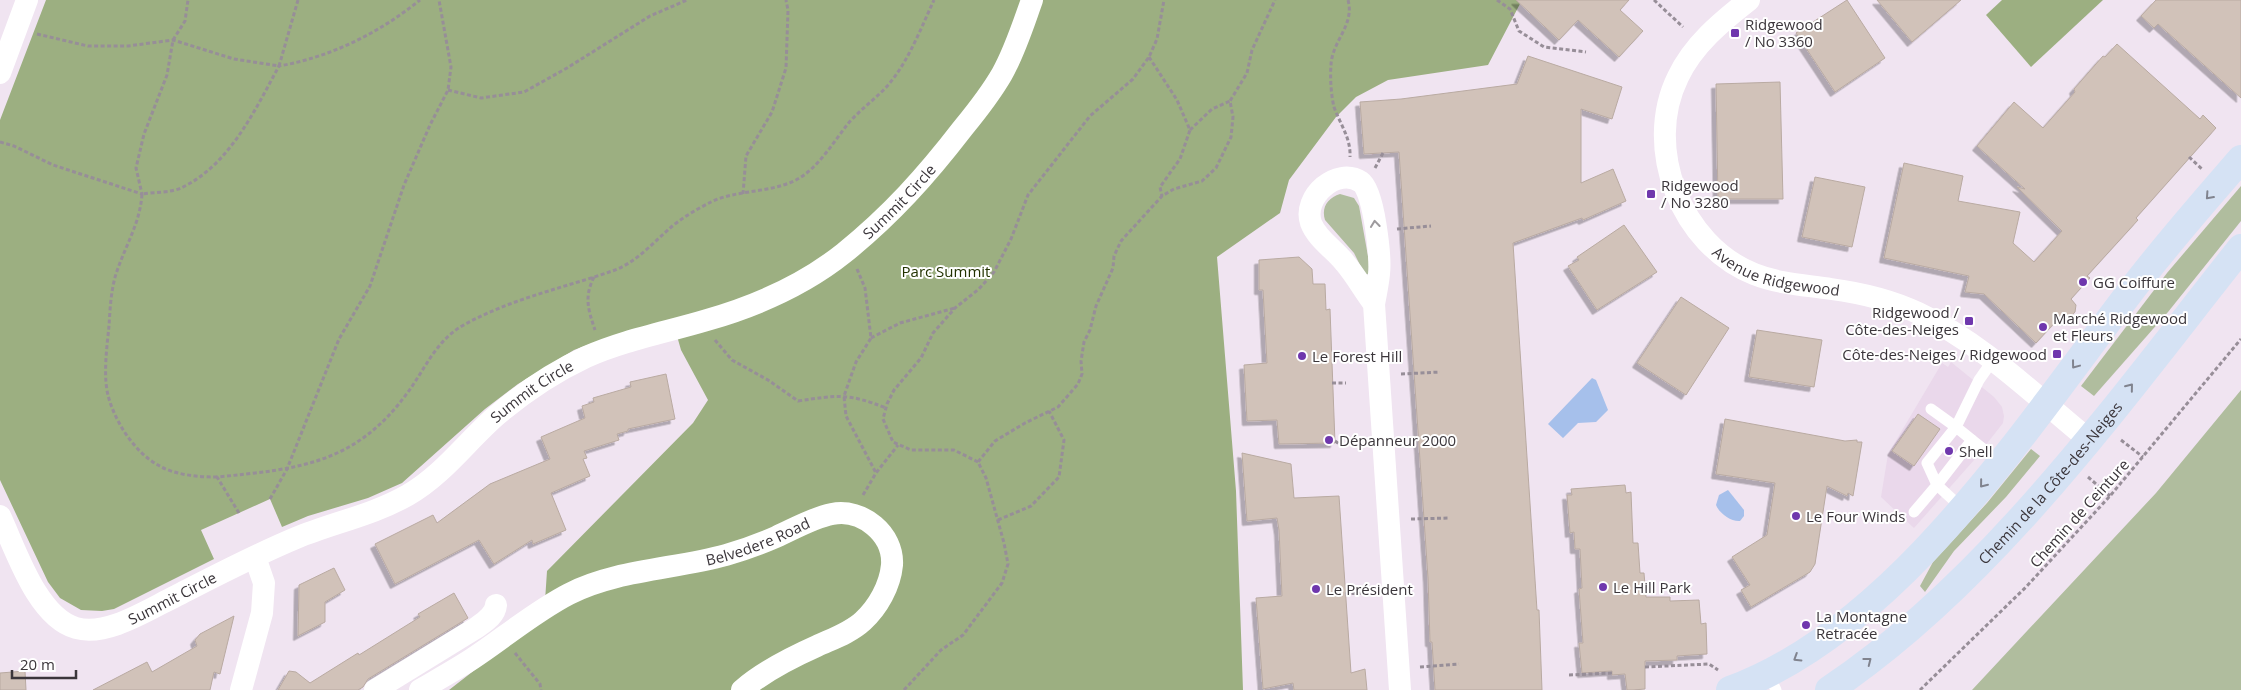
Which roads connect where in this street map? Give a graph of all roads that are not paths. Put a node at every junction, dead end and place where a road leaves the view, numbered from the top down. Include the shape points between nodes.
1 (28, 0) edge
2 (1032, 0) edge
3 (1749, 0) edge
4 (0, 73) edge
5 (2241, 159) edge
6 (2241, 248) edge
7 (1374, 304) junction
8 (1993, 360) junction
9 (2045, 404) junction
10 (1931, 409) dead end
11 (1956, 427) junction
12 (2088, 438) junction
13 (1972, 440) junction
14 (2000, 462) junction
15 (1937, 485) junction
16 (1962, 508) junction
17 (1914, 512) dead end
18 (0, 516) edge
19 (255, 557) junction
20 (496, 605) dead end
21 (1725, 682) edge
22 (1772, 682) edge
23 (241, 690) edge
24 (375, 690) edge
25 (420, 690) edge
26 (742, 690) edge
27 (1400, 690) edge
28 (1829, 690) edge

1 - 4 street
2 - 19 street, Summit Circle via 1002,74 928,174 900,204 818,272 740,310 585,357 526,392 434,476 408,495 297,537
3 - 8 street, Avenue Ridgewood via 1702,41 1685,64 1672,91 1666,123 1667,161 1676,196 1687,216 1717,251 1752,274 1781,283 1858,293 1903,306 1954,331
5 -> 9 main road via 2146,272
12 -> 6 main road, Chemin de la Côte-des-Neiges
7 -> 7 street via 1380,272 1371,196 1356,180 1334,182 1320,189 1313,199 1309,213 1312,224 1347,265
7 - 27 street
8 - 9 street, Avenue Ridgewood
8 - 11 lane via 1979,380
9 - 12 street, Avenue Ridgewood
9 - 14 main road
10 - 11 lane
11 - 13 lane
11 - 15 lane via 1924,461
28 -> 12 main road, Chemin de la Côte-des-Neiges via 1884,648 1954,586 2016,523
13 - 14 lane
13 - 15 lane
14 -> 16 main road
15 - 16 lane
15 - 17 lane
16 -> 22 main road via 1863,607
18 - 19 street, Summit Circle via 44,605 59,620 78,629 100,629 131,619
19 - 23 street via 264,583 262,613
20 - 24 street via 496,611 476,628
21 - 22 main road
25 - 26 street, Belvedere Road via 571,593 604,581 742,550 832,514 865,518 889,547 892,564 888,584 877,605 862,622 843,634 769,670

